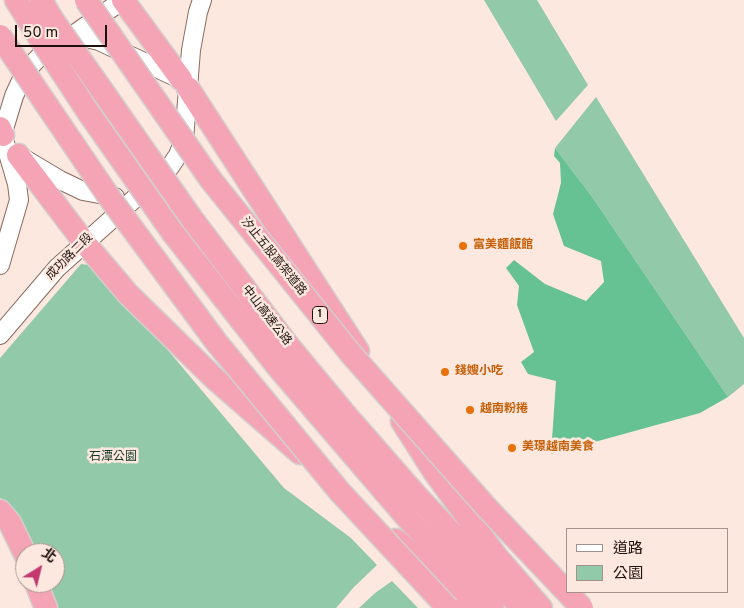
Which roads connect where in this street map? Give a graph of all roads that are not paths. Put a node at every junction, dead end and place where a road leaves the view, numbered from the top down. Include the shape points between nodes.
1 (16, 0) edge
2 (41, 0) edge
3 (86, 0) edge
4 (123, 0) edge
5 (202, 0) edge
6 (43, 24) junction
7 (73, 35) junction
8 (0, 36) edge
9 (185, 84) junction
10 (1, 135) edge
11 (18, 155) junction
12 (148, 187) junction
13 (84, 242) junction
14 (0, 265) edge
15 (0, 335) edge
16 (0, 510) edge
17 (20, 543) edge
18 (566, 591) edge
19 (40, 593) edge
20 (568, 593) edge
21 (46, 608) edge
22 (448, 608) edge
23 (471, 608) edge
24 (493, 608) edge
25 (522, 608) edge
26 (541, 608) edge
27 (582, 608) edge

1 - 6 highway, 中山高速公路
2 - 6 highway, 中山高速公路
3 - 18 highway, 汐止五股高架道路 / 1, bridge via 211,180 345,346 487,508
4 - 7 main road
4 - 9 highway
5 - 9 main road, 成功路二段
6 - 24 highway, 中山高速公路, bridge via 88,112 173,233 277,366 410,521
6 - 25 highway, 中山高速公路, bridge via 287,344 415,494
7 - 9 main road via 99,41
7 - 10 main road via 44,52 25,72
8 - 22 highway, bridge via 109,197 217,343 340,492
9 - 12 main road, 成功路二段 via 184,140 170,167
9 - 26 highway via 308,270 434,473 496,556
10 - 11 main road, 成功路二段
10 - 14 main road via 17,184 18,200
11 - 12 main road, 成功路二段 via 83,191 122,198
11 - 13 highway
12 - 13 main road, 成功路二段
13 - 15 main road, 成功路二段
13 - 23 highway via 128,294 214,378
16 - 17 highway
19 - 21 highway
20 - 27 highway, 汐止五股高架道路 / 1, bridge

